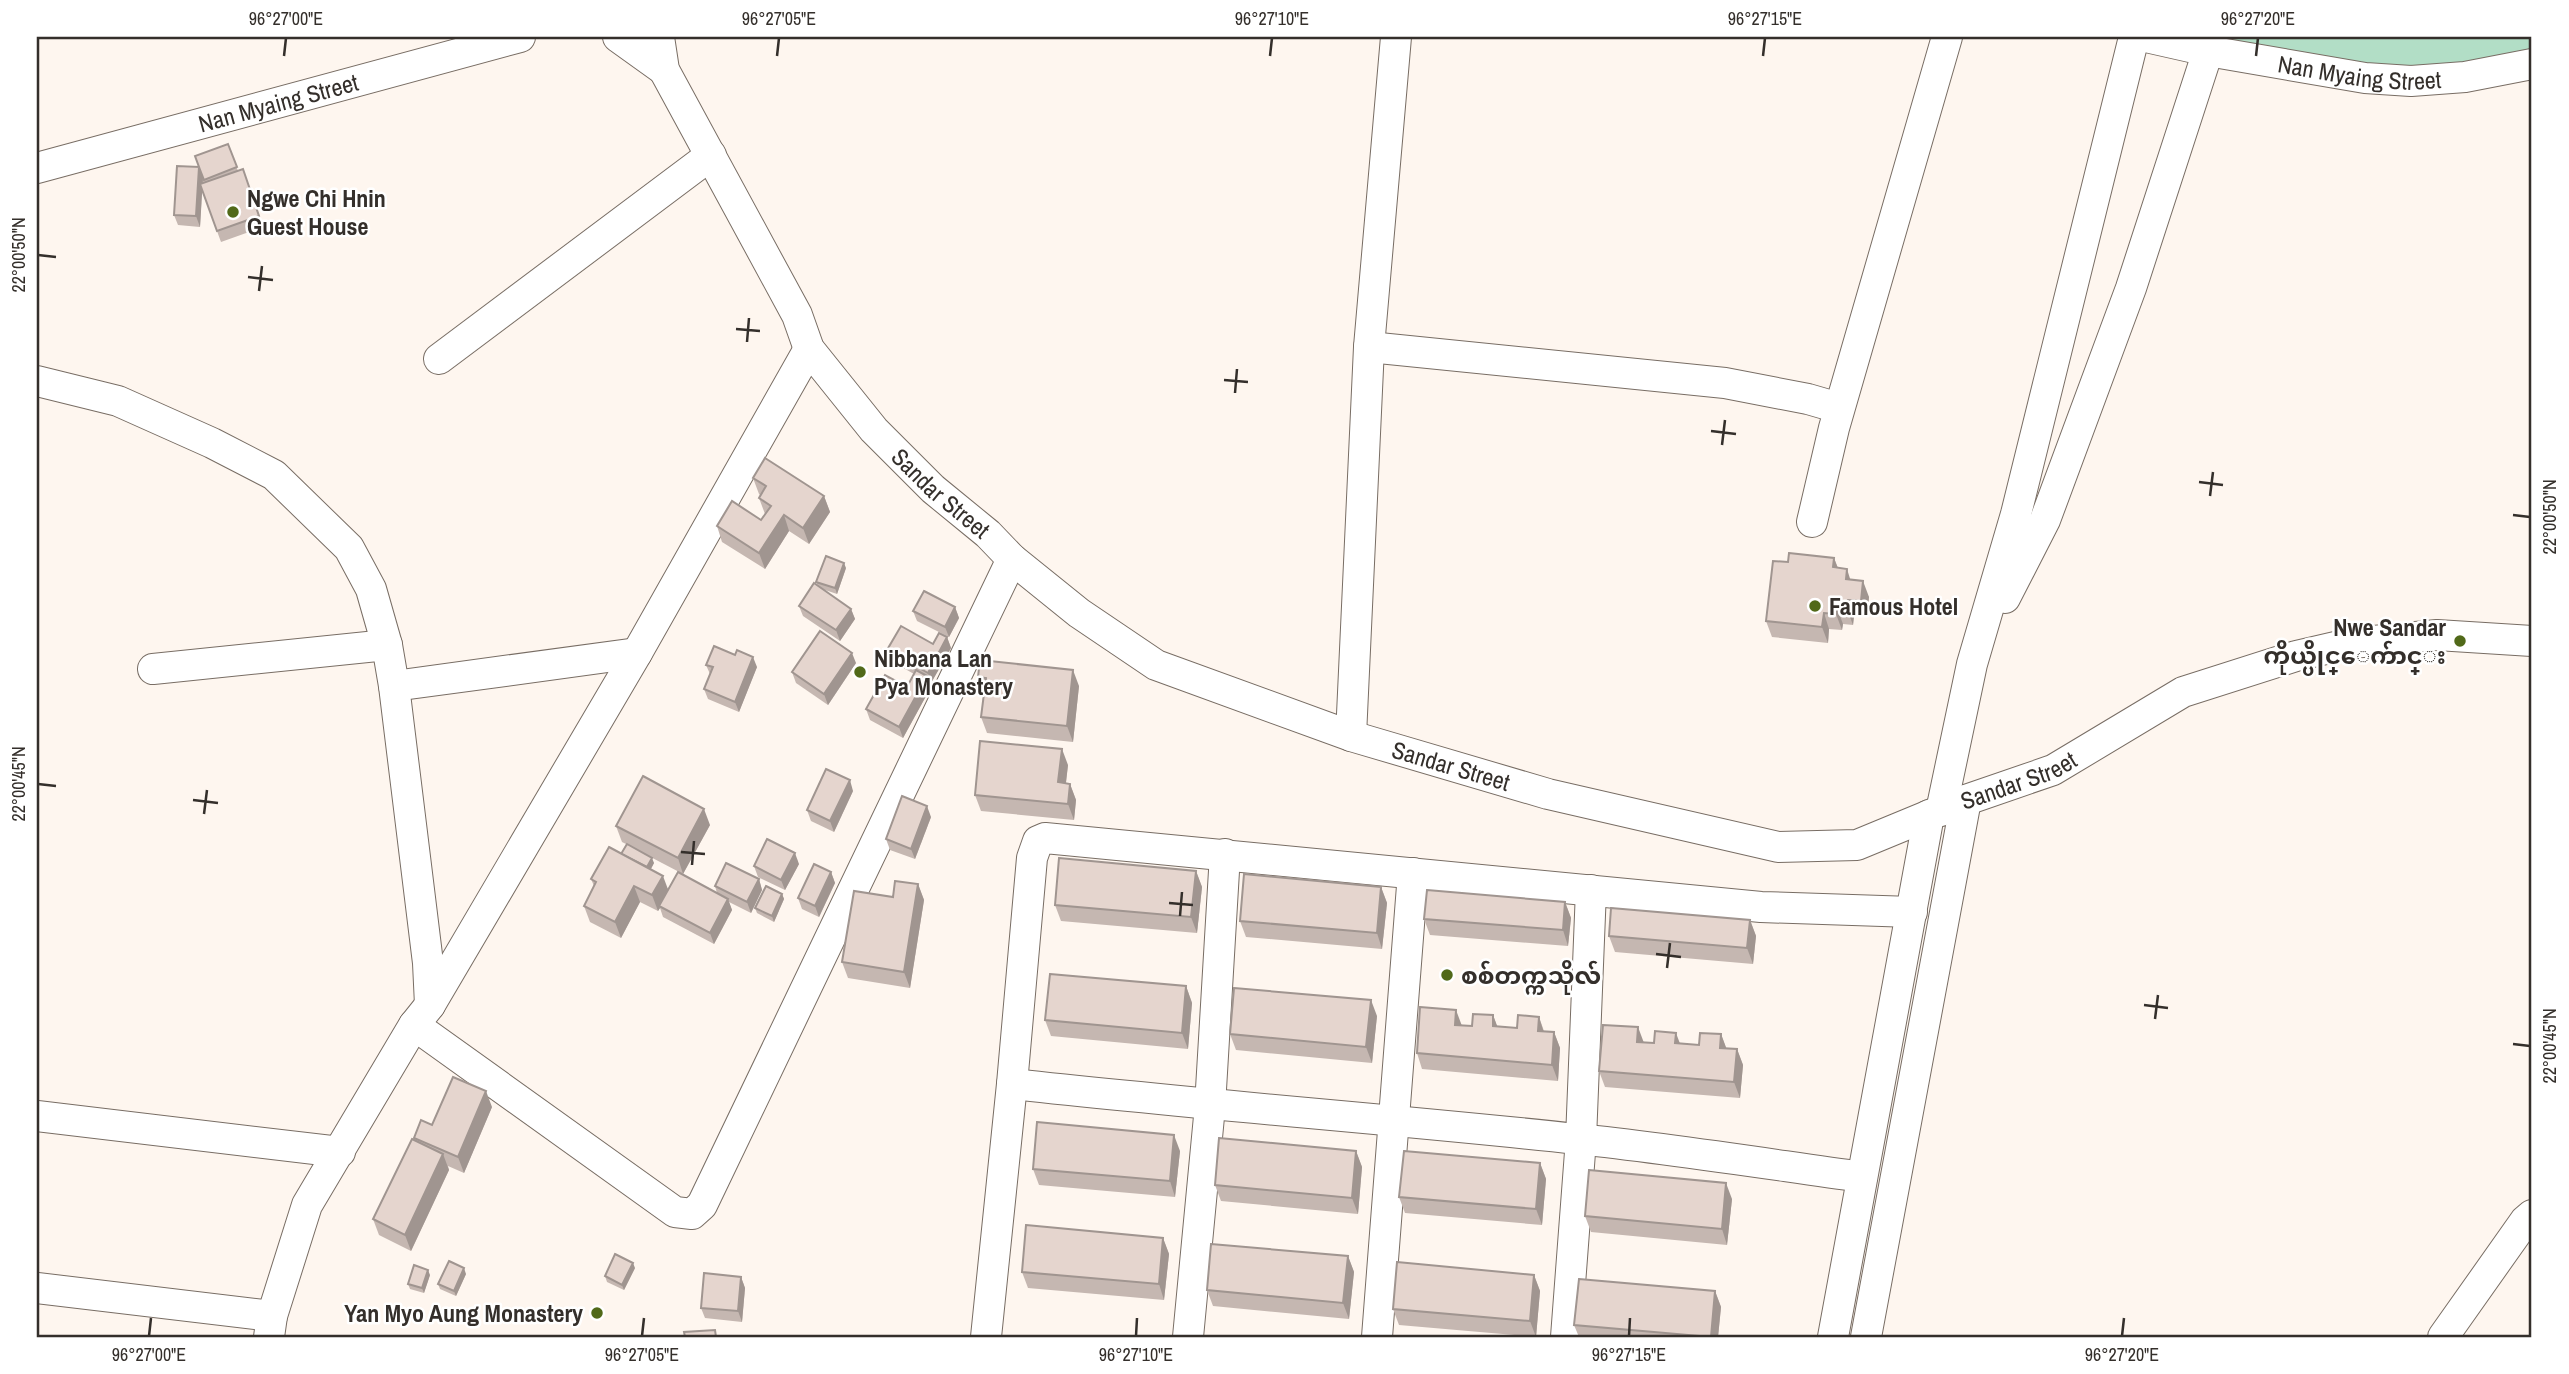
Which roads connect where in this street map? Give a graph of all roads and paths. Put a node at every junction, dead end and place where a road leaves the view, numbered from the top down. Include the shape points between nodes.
1 (520, 37) edge
2 (618, 37) edge
3 (659, 37) edge
4 (1396, 37) edge
5 (1947, 37) edge
6 (2134, 37) edge
7 (2146, 37) edge
8 (2208, 51) junction
9 (2532, 64) edge
10 (664, 70) junction
11 (712, 155) junction
12 (37, 168) edge
13 (1369, 348) junction
14 (809, 349) junction
15 (439, 359) dead end
16 (37, 381) edge
17 (1839, 408) junction
18 (1812, 522) dead end
19 (1012, 559) junction
20 (2532, 641) edge
21 (387, 645) junction
22 (637, 653) junction
23 (1972, 664) junction
24 (153, 669) dead end
25 (394, 686) junction
26 (1351, 736) junction
27 (1945, 809) junction
28 (1225, 854) junction
29 (1413, 873) junction
30 (1591, 890) junction
31 (1912, 912) junction
32 (422, 1015) junction
33 (1012, 1084) junction
34 (1210, 1106) junction
35 (37, 1116) edge
36 (1392, 1120) junction
37 (1581, 1139) junction
38 (340, 1152) junction
39 (1862, 1177) junction
40 (2532, 1215) edge
41 (37, 1288) edge
42 (270, 1327) edge
43 (986, 1337) edge
44 (1188, 1337) edge
45 (1377, 1337) edge
46 (1566, 1337) edge
47 (1833, 1337) edge
48 (1866, 1337) edge
49 (2443, 1337) edge

1 - 12 street, Nan Myaing Street
2 - 10 street
3 - 10 street, Sandar Street
4 - 13 street
5 - 17 street
6 - 23 street via 2016,514
7 - 8 street, Nan Myaing Street
8 - 9 street, Nan Myaing Street via 2365,78 2411,81 2465,77
8 - 23 street via 2131,288 2045,520
10 - 11 street, Sandar Street
11 - 14 street, Sandar Street via 797,315
11 - 15 street
13 - 17 street via 1725,383
13 - 26 street
14 - 19 street, Sandar Street via 874,430
14 - 22 street
16 - 21 street via 118,401 274,475 349,548 371,589
17 - 18 street
19 - 26 street, Sandar Street via 1079,613 1156,665
19 - 32 street via 702,1205 692,1214 675,1212
20 - 27 street, Sandar Street via 2437,635 2352,643 2296,656 2183,692 2053,770
21 - 24 street
21 - 25 street
22 - 25 street
22 - 32 street
23 - 27 street
25 - 32 street via 428,963
26 - 27 street, Sandar Street via 1548,794 1778,847 1857,845
27 - 31 street
27 - 48 street
28 - 29 street
28 - 33 street via 1038,841 1032,859
28 - 34 street
29 - 30 street
29 - 36 street
30 - 31 street via 1762,907
30 - 37 street
31 - 39 street
32 - 38 street
33 - 34 street
33 - 43 street
34 - 36 street
34 - 44 street
35 - 38 street
36 - 37 street
36 - 45 street
37 - 39 street
37 - 46 street
38 - 42 street via 307,1205
39 - 47 street
40 - 49 street
41 - 42 street

